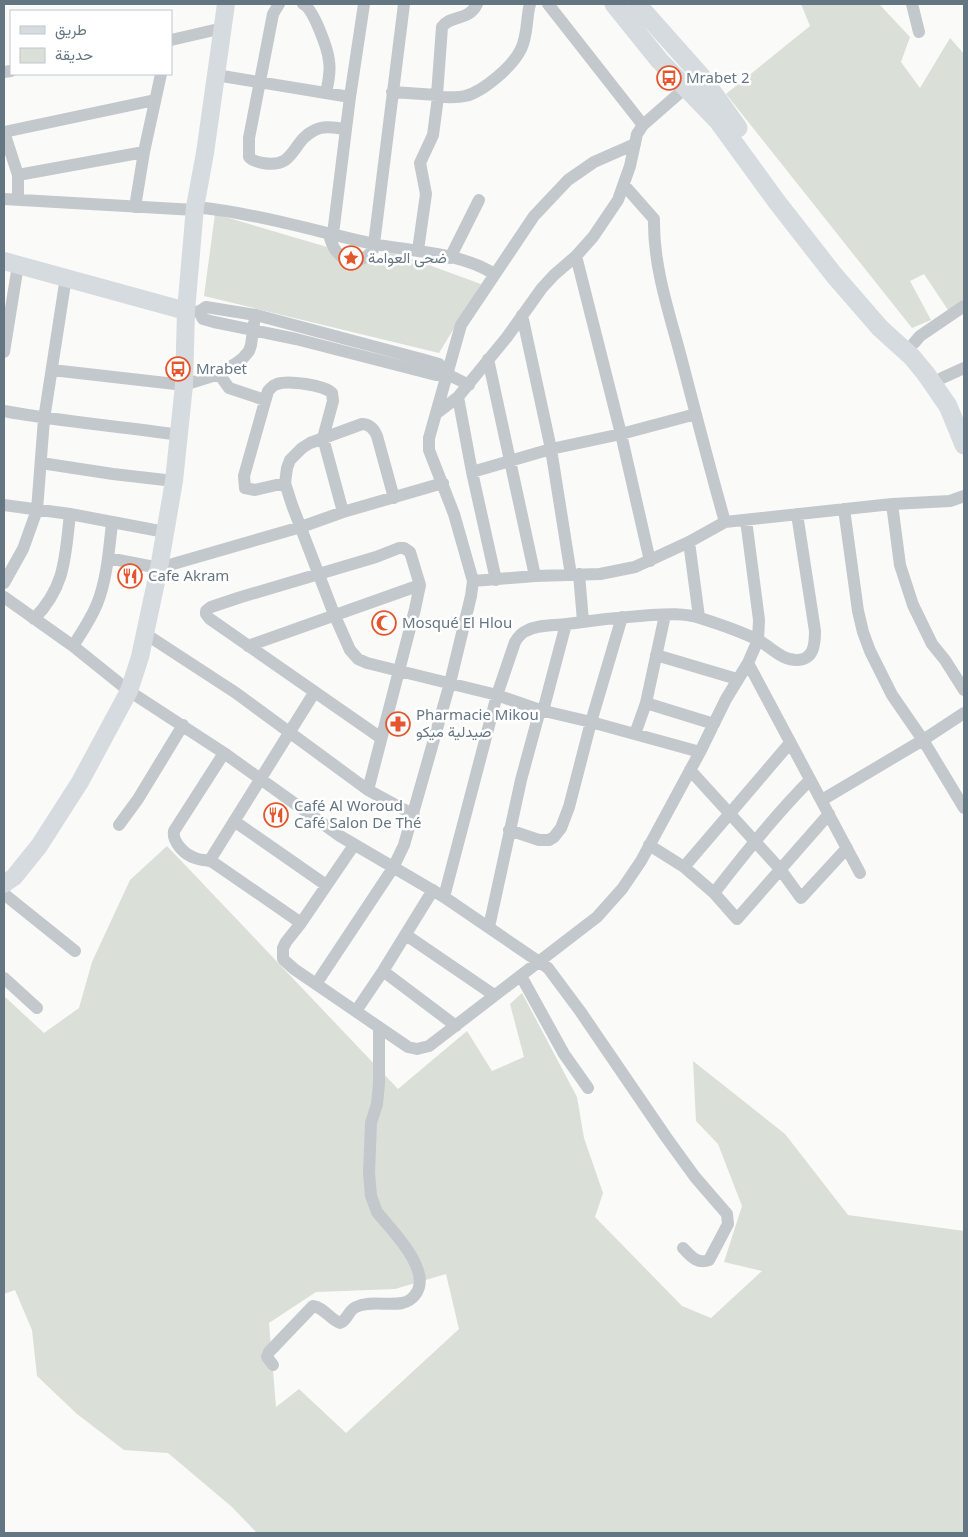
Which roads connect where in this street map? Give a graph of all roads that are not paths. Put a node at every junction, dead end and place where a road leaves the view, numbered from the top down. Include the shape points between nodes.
1 (226, 4) edge
2 (279, 4) edge
3 (303, 4) edge
4 (364, 4) edge
5 (404, 4) edge
6 (477, 4) edge
7 (530, 4) edge
8 (548, 4) edge
9 (614, 4) edge
10 (638, 4) edge
11 (648, 4) edge
12 (912, 4) edge
13 (653, 22) junction
14 (223, 28) junction
15 (919, 32) dead end
16 (172, 40) edge
17 (161, 75) edge
18 (216, 75) junction
19 (701, 76) junction
20 (259, 83) junction
21 (685, 87) junction
22 (392, 92) junction
23 (326, 93) junction
24 (438, 96) junction
25 (350, 97) junction
26 (155, 100) junction
27 (643, 125) junction
28 (346, 129) junction
29 (4, 132) edge
30 (636, 144) junction
31 (144, 152) junction
32 (18, 175) junction
33 (624, 185) junction
34 (4, 199) edge
35 (18, 200) junction
36 (479, 200) dead end
37 (135, 207) junction
38 (195, 208) junction
39 (331, 234) junction
40 (375, 244) junction
41 (418, 250) junction
42 (576, 256) junction
43 (450, 258) junction
44 (11, 263) edge
45 (494, 274) junction
46 (66, 277) junction
47 (964, 306) edge
48 (193, 311) junction
49 (256, 315) junction
50 (522, 315) junction
51 (7, 317) edge
52 (253, 330) junction
53 (914, 343) junction
54 (4, 352) edge
55 (488, 360) junction
56 (964, 368) edge
57 (52, 370) junction
58 (218, 374) junction
59 (447, 374) junction
60 (942, 378) junction
61 (469, 384) junction
62 (184, 386) junction
63 (458, 397) junction
64 (264, 400) junction
65 (4, 411) edge
66 (437, 413) junction
67 (696, 414) junction
68 (964, 414) edge
69 (44, 419) junction
70 (621, 434) junction
71 (179, 435) junction
72 (323, 438) junction
73 (964, 445) edge
74 (551, 449) junction
75 (510, 461) junction
76 (41, 463) junction
77 (472, 472) junction
78 (174, 480) junction
79 (443, 482) junction
80 (285, 483) junction
81 (964, 496) edge
82 (394, 498) junction
83 (892, 504) junction
84 (4, 505) edge
85 (844, 509) junction
86 (37, 510) junction
87 (343, 512) junction
88 (70, 514) junction
89 (797, 514) junction
90 (746, 520) junction
91 (725, 522) junction
92 (112, 523) junction
93 (301, 527) junction
94 (165, 532) junction
95 (690, 542) junction
96 (108, 558) junction
97 (650, 561) junction
98 (159, 568) junction
99 (319, 572) junction
100 (575, 575) junction
101 (535, 576) junction
102 (496, 580) junction
103 (474, 581) junction
104 (4, 583) edge
105 (420, 584) junction
106 (4, 597) edge
107 (334, 614) junction
108 (665, 615) junction
109 (622, 617) junction
110 (699, 617) junction
111 (34, 619) junction
112 (583, 621) junction
113 (566, 624) junction
114 (144, 632) junction
115 (758, 640) junction
116 (73, 646) junction
117 (248, 646) junction
118 (656, 655) junction
119 (748, 663) junction
120 (398, 671) junction
121 (737, 679) junction
122 (450, 683) junction
123 (964, 690) edge
124 (129, 691) junction
125 (314, 693) junction
126 (497, 695) junction
127 (646, 703) junction
128 (541, 711) junction
129 (964, 713) edge
130 (591, 722) junction
131 (714, 724) junction
132 (183, 726) junction
133 (288, 732) junction
134 (635, 734) junction
135 (381, 738) junction
136 (924, 740) junction
137 (790, 743) junction
138 (700, 752) junction
139 (224, 753) junction
140 (690, 770) junction
141 (261, 779) junction
142 (810, 780) junction
143 (368, 790) junction
144 (822, 800) junction
145 (964, 808) edge
146 (414, 814) junction
147 (730, 814) junction
148 (829, 814) junction
149 (234, 821) junction
150 (119, 826) dead end
151 (509, 830) junction
152 (754, 841) junction
153 (354, 845) junction
154 (649, 846) junction
155 (847, 848) junction
156 (210, 860) junction
157 (393, 868) junction
158 (684, 868) junction
159 (780, 869) junction
160 (860, 872) dead end
161 (4, 884) edge
162 (326, 885) junction
163 (433, 890) junction
164 (4, 894) edge
165 (714, 894) junction
166 (444, 897) junction
167 (301, 923) junction
168 (489, 927) junction
169 (406, 935) junction
170 (74, 951) dead end
171 (540, 962) junction
172 (383, 971) junction
173 (521, 976) junction
174 (4, 978) edge
175 (316, 984) junction
176 (494, 995) junction
177 (37, 1008) dead end
178 (356, 1011) junction
179 (456, 1026) junction
180 (379, 1027) junction
181 (588, 1088) dead end
182 (683, 1248) dead end
183 (273, 1365) dead end

1 - 14 street
2 - 20 street via 273,14
3 - 23 street via 311,11 328,54 330,70
4 - 25 street
5 - 22 street
6 - 24 street via 470,14 447,21 442,27
7 - 24 street via 522,48 509,65 474,93 460,97
8 - 27 street
9 - 21 main road
10 - 13 main road
11 - 13 street
12 - 15 street
13 - 19 main road
14 - 16 street
14 - 18 street
17 - 26 street
18 - 20 street
18 - 38 street
19 - 21 street
19 - 53 main road via 763,164 873,304
20 - 23 street
20 - 28 street via 248,147 249,157 254,162 283,162 310,132 323,127
21 - 27 street
21 - 73 main road via 718,121 834,275 926,374 948,406
22 - 24 street
22 - 40 street
23 - 25 street
24 - 41 street via 433,135 420,163 426,194
25 - 28 street
26 - 29 street
26 - 31 street
27 - 30 street via 637,134
28 - 39 street
29 - 32 street
30 - 33 street
30 - 45 street via 594,162 568,180 534,216
31 - 32 street
31 - 37 street
32 - 35 street
33 - 42 street via 608,217
33 - 67 street via 654,220 657,261
34 - 35 street
35 - 37 street
36 - 43 street
37 - 38 street
38 - 39 street via 224,210
38 - 48 street
39 - 40 street
39 - 40 street via 336,252 352,262 366,258
40 - 41 street
41 - 43 street
42 - 50 street via 554,275
42 - 70 street
43 - 45 street via 480,265
44 - 46 street
44 - 51 street
45 - 59 street via 461,325
46 - 48 street
46 - 57 street
47 - 53 street
48 - 49 street via 206,307
48 - 52 street via 203,319
48 - 62 street
49 - 52 street
49 - 59 street via 439,364
50 - 55 street
50 - 74 street
51 - 54 street
52 - 58 street via 249,351
52 - 59 street via 436,375
53 - 60 main road
55 - 61 street
55 - 75 street
56 - 60 street
57 - 62 street
57 - 69 street
58 - 62 street
58 - 64 street via 229,388
59 - 61 street
59 - 66 street
60 - 68 main road
61 - 63 street
62 - 71 street
63 - 66 street
63 - 77 street
64 - 72 street via 271,387 280,383 314,385 330,391 333,401
64 - 80 street via 244,485 255,490
65 - 69 street
66 - 79 street via 429,438 429,450
67 - 70 street
67 - 91 street
69 - 71 street
69 - 76 street
70 - 74 street
70 - 97 street
71 - 78 street
72 - 80 street via 302,448 290,460
72 - 82 street via 362,424 373,428
72 - 87 street
74 - 75 street
74 - 100 street
75 - 77 street
75 - 101 street
76 - 78 street
76 - 86 street
77 - 102 street
78 - 94 street
79 - 82 street
79 - 103 street
80 - 93 street
81 - 83 street via 950,501
82 - 87 street
83 - 85 street
83 - 123 street via 900,565 913,605 932,644
84 - 86 street
85 - 89 street
85 - 136 street via 863,632 892,695
86 - 88 street
86 - 104 street via 23,549
87 - 93 street
88 - 92 street
88 - 111 street via 57,590
89 - 90 street
89 - 115 street via 814,617 814,649 802,660 791,660
90 - 91 street
90 - 115 street via 759,620
91 - 95 street
92 - 94 street
92 - 96 street
93 - 98 street
93 - 99 street
94 - 98 street
95 - 97 street
95 - 110 street
96 - 98 street
96 - 116 street via 98,603
97 - 100 street via 600,574
98 - 114 street
99 - 105 street via 404,548 410,552
99 - 107 street
99 - 117 street via 207,610 210,619
100 - 101 street
100 - 112 street
101 - 102 street
102 - 103 street
103 - 122 street
105 - 107 street
105 - 120 street
106 - 111 street
107 - 117 street
107 - 120 street via 350,650 358,659
108 - 109 street
108 - 110 street
108 - 118 street
109 - 112 street
109 - 130 street
110 - 115 street
111 - 116 street
112 - 113 street
113 - 126 street via 541,626 520,635
113 - 128 street
114 - 124 street
114 - 133 street via 212,676
115 - 119 street
116 - 124 street
117 - 125 street
118 - 121 street
118 - 127 street
119 - 121 street
119 - 137 street
120 - 122 street
120 - 135 street
121 - 131 street
122 - 126 street
122 - 146 street
124 - 132 street
124 - 161 street via 63,810 29,860
125 - 133 street
125 - 135 street
126 - 128 street
126 - 166 street
127 - 131 street
127 - 134 street
128 - 130 street
128 - 151 street
129 - 136 street
130 - 134 street
130 - 151 street via 569,807 558,834 544,840
131 - 138 street
132 - 139 street
132 - 150 street
133 - 141 street
133 - 143 street
134 - 138 street
135 - 143 street
136 - 144 street
136 - 145 street
137 - 142 street
137 - 147 street
138 - 140 street
139 - 141 street
139 - 156 street via 174,835 187,854 196,859
140 - 147 street
140 - 154 street
141 - 149 street
141 - 153 street
142 - 144 street
142 - 152 street
143 - 146 street
144 - 148 street
146 - 157 street
147 - 152 street
147 - 158 street
148 - 155 street
148 - 159 street
149 - 156 street
149 - 162 street
151 - 168 street
152 - 159 street
152 - 165 street
153 - 157 street
153 - 162 street
154 - 158 street
154 - 171 street via 636,868 597,917
155 - 159 street via 801,898
155 - 160 street
156 - 167 street
157 - 163 street
157 - 175 street
158 - 165 street
159 - 165 street via 737,919
162 - 167 street
163 - 166 street
163 - 169 street
164 - 170 street
166 - 168 street
167 - 175 street via 283,948 283,959
168 - 171 street
169 - 172 street
169 - 176 street
171 - 173 street
171 - 182 street via 559,981 695,1178 727,1214 728,1224 708,1260 700,1261
172 - 178 street
172 - 179 street
173 - 176 street
173 - 181 street via 564,1054
174 - 177 street
175 - 178 street
176 - 179 street
178 - 180 street
179 - 180 street via 429,1046 417,1049 408,1047
180 - 183 street via 379,1084 371,1123 370,1187 377,1212 413,1259 420,1276 418,1290 414,1297 402,1303 364,1304 354,1308 340,1323 313,1306 269,1352 267,1357

